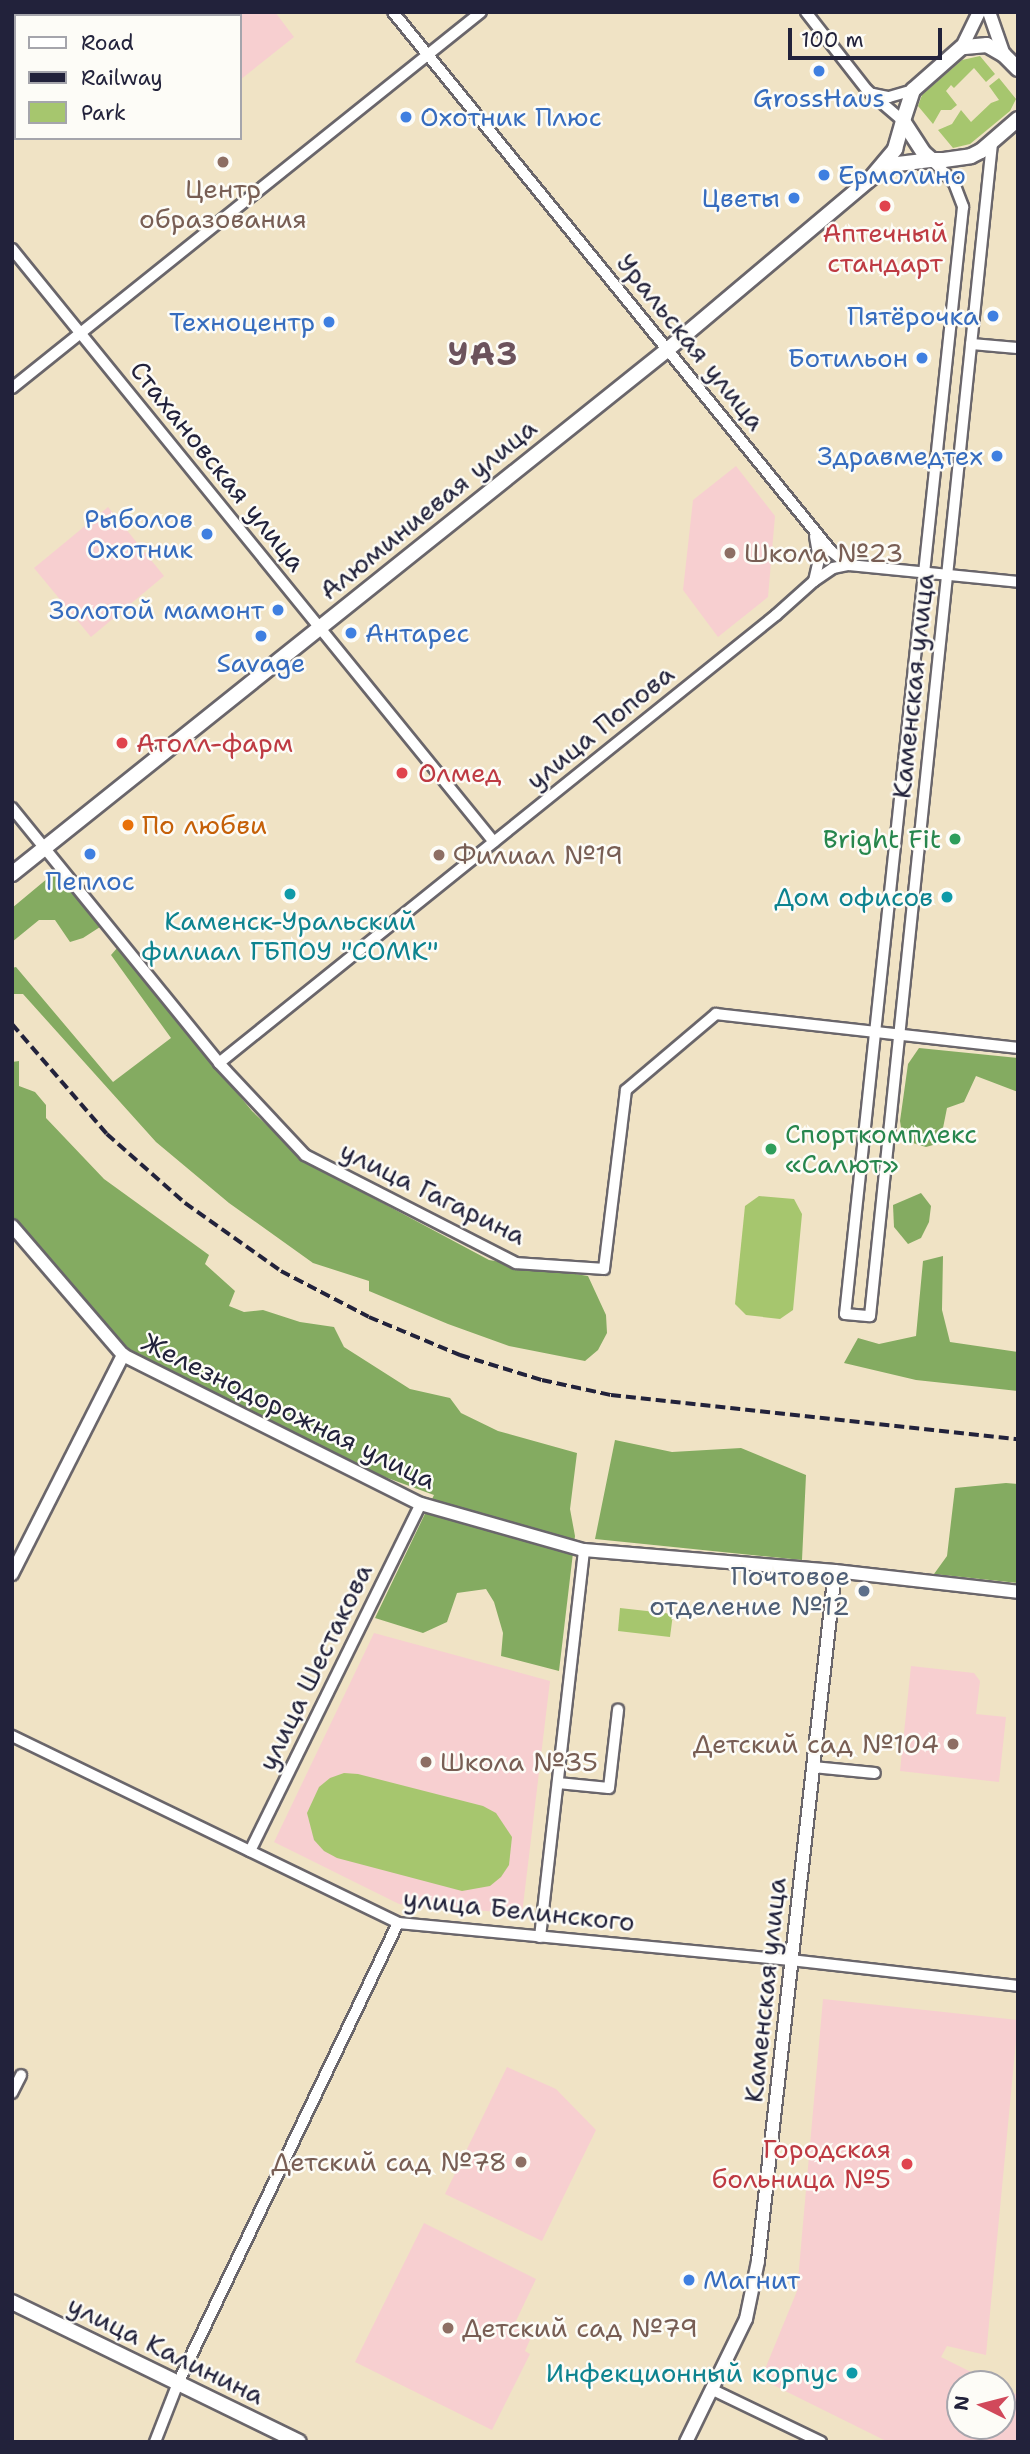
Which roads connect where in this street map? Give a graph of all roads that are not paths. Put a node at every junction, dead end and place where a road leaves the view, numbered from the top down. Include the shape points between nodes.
1 (393, 12) edge
2 (481, 12) edge
3 (806, 12) edge
4 (979, 12) edge
5 (989, 12) edge
6 (962, 47) junction
7 (1004, 55) junction
8 (428, 56) junction
9 (1018, 69) edge
10 (913, 90) junction
11 (870, 93) junction
12 (1018, 120) edge
13 (903, 121) junction
14 (992, 144) junction
15 (932, 160) junction
16 (871, 177) junction
17 (961, 234) junction
18 (982, 237) junction
19 (12, 249) edge
20 (80, 332) junction
21 (971, 344) junction
22 (1018, 348) edge
23 (667, 350) junction
24 (12, 388) edge
25 (813, 532) junction
26 (849, 565) junction
27 (923, 573) junction
28 (948, 575) junction
29 (814, 581) junction
30 (1018, 582) edge
31 (320, 628) junction
32 (12, 808) edge
33 (494, 842) junction
34 (44, 848) junction
35 (14, 873) edge
36 (875, 1032) junction
37 (900, 1035) junction
38 (1018, 1048) edge
39 (219, 1063) junction
40 (12, 1226) edge
41 (123, 1355) junction
42 (421, 1504) junction
43 (584, 1550) junction
44 (835, 1572) junction
45 (12, 1574) edge
46 (1018, 1592) edge
47 (618, 1710) dead end
48 (12, 1735) edge
49 (813, 1767) junction
50 (875, 1773) dead end
51 (558, 1783) junction
52 (250, 1851) junction
53 (398, 1923) junction
54 (540, 1937) junction
55 (791, 1960) junction
56 (1018, 1986) edge
57 (21, 2075) dead end
58 (12, 2093) edge
59 (12, 2302) edge
60 (178, 2383) junction
61 (713, 2390) junction
62 (155, 2442) edge
63 (299, 2442) edge
64 (686, 2442) edge
65 (821, 2442) edge

1 - 8 street, Уральская улица
2 - 8 street
3 - 11 street
4 - 6 street
5 - 7 street
6 - 7 main road via 987,45
6 - 10 main road
7 - 9 main road
8 - 20 street
8 - 23 street, Уральская улица
10 - 11 street via 889,97
10 - 13 main road
11 - 13 street
12 - 14 main road
13 - 15 main road via 912,139
13 - 16 main road via 895,149
14 - 15 main road via 971,156
14 - 18 street, Каменская улица
15 - 16 main road via 898,164
15 - 17 street, Каменская улица via 959,191
16 - 23 main road, Алюминиевая улица
17 - 18 street
17 - 27 street, Каменская улица
18 - 21 street, Каменская улица
19 - 20 street, Стахановская улица
20 - 24 street
20 - 31 street, Стахановская улица
21 - 22 street
21 - 28 street, Каменская улица
23 - 25 street, Уральская улица
23 - 31 main road, Алюминиевая улица
25 - 26 street, Уральская улица
25 - 29 street via 819,559
26 - 27 street
26 - 29 street, улица Попова via 832,568
27 - 28 street
27 - 36 street, Каменская улица
28 - 30 street
28 - 37 street, Каменская улица
29 - 33 street, улица Попова
31 - 33 street, Стахановская улица
31 - 34 main road, Алюминиевая улица
32 - 34 street, улица Гагарина
33 - 39 street, улица Попова
34 - 35 main road, Алюминиевая улица
34 - 39 street, улица Гагарина
36 - 37 street, улица Гагарина
36 - 37 street, Каменская улица via 845,1314 870,1316
36 - 39 street, улица Гагарина via 716,1014 626,1090 604,1269 516,1263 305,1155
37 - 38 street, улица Гагарина
40 - 41 street, Железнодорожная улица
41 - 42 street, Железнодорожная улица
41 - 45 street
42 - 43 street, Железнодорожная улица
42 - 52 street, улица Шестакова
43 - 44 street, Железнодорожная улица
43 - 51 street
44 - 46 street, Железнодорожная улица
44 - 49 street, Каменская улица
47 - 51 street via 609,1788
48 - 52 street, улица Белинского
49 - 50 street
49 - 55 street, Каменская улица
51 - 54 street
52 - 53 street, улица Белинского
53 - 54 street, улица Белинского
53 - 60 street
54 - 55 street, улица Белинского
55 - 56 street, улица Белинского
55 - 61 street, Каменская улица via 758,2261 746,2319
57 - 58 street
59 - 60 main road, улица Калинина
60 - 62 street
60 - 63 main road, улица Калинина
61 - 64 street, Каменская улица
61 - 65 street

